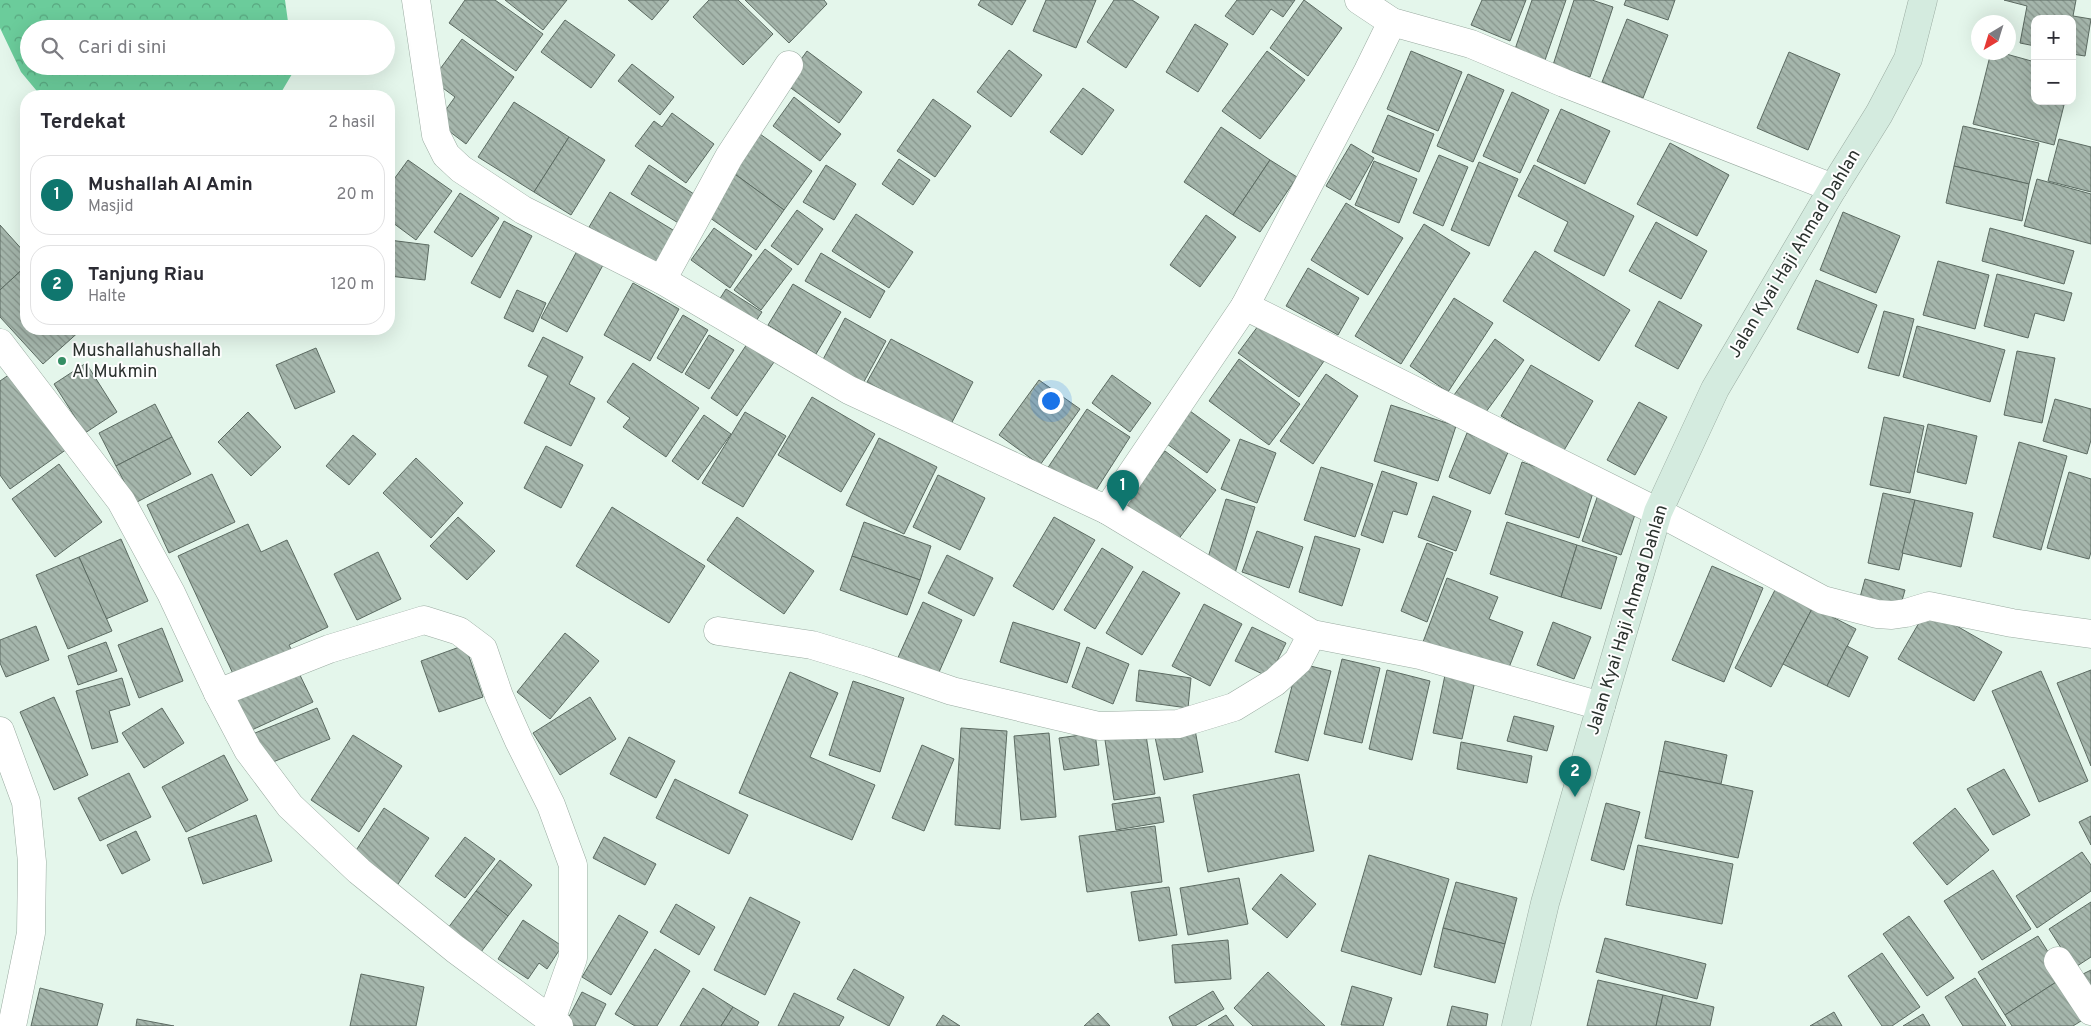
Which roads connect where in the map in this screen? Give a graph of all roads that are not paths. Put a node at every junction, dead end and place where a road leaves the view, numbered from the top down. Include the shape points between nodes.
1 (416, 0) edge
2 (1359, 0) edge
3 (1923, 0) edge
4 (1392, 22) junction
5 (789, 65) dead end
6 (1833, 188) junction
7 (662, 280) junction
8 (1245, 306) junction
9 (0, 343) edge
10 (1107, 510) junction
11 (1658, 512) junction
12 (718, 631) dead end
13 (1312, 634) junction
14 (2091, 634) edge
15 (218, 693) junction
16 (1601, 706) junction
17 (0, 731) edge
18 (2058, 961) dead end
19 (2091, 1012) edge
20 (555, 1023) edge
21 (12, 1026) edge
22 (1516, 1026) edge

1 - 7 street via 436,135 446,155 461,169 523,210
2 - 4 street
3 - 6 main road, Jalan Kyai Haji Ahmad Dahlan via 1908,59 1880,114
4 - 6 street via 1471,44
4 - 8 street
5 - 7 street via 729,157
6 - 11 main road, Jalan Kyai Haji Ahmad Dahlan via 1715,389
7 - 10 street via 849,390
8 - 10 street
8 - 11 street
9 - 15 street via 121,501 171,593
10 - 13 street
11 - 14 street via 1823,600 1892,615 1929,606 2012,623
11 - 16 main road, Jalan Kyai Haji Ahmad Dahlan
12 - 13 street via 812,645 952,692 1099,726 1178,724 1234,707 1275,682 1298,661
13 - 16 street via 1420,655
15 - 20 street via 248,750 290,806 359,871 455,949
15 - 20 street via 329,649 424,620 459,631 483,650 499,696 551,805 573,865 572,958
16 - 22 main road, Jalan Kyai Haji Ahmad Dahlan via 1546,903
17 - 21 street via 26,802 32,862 31,933
18 - 19 street

